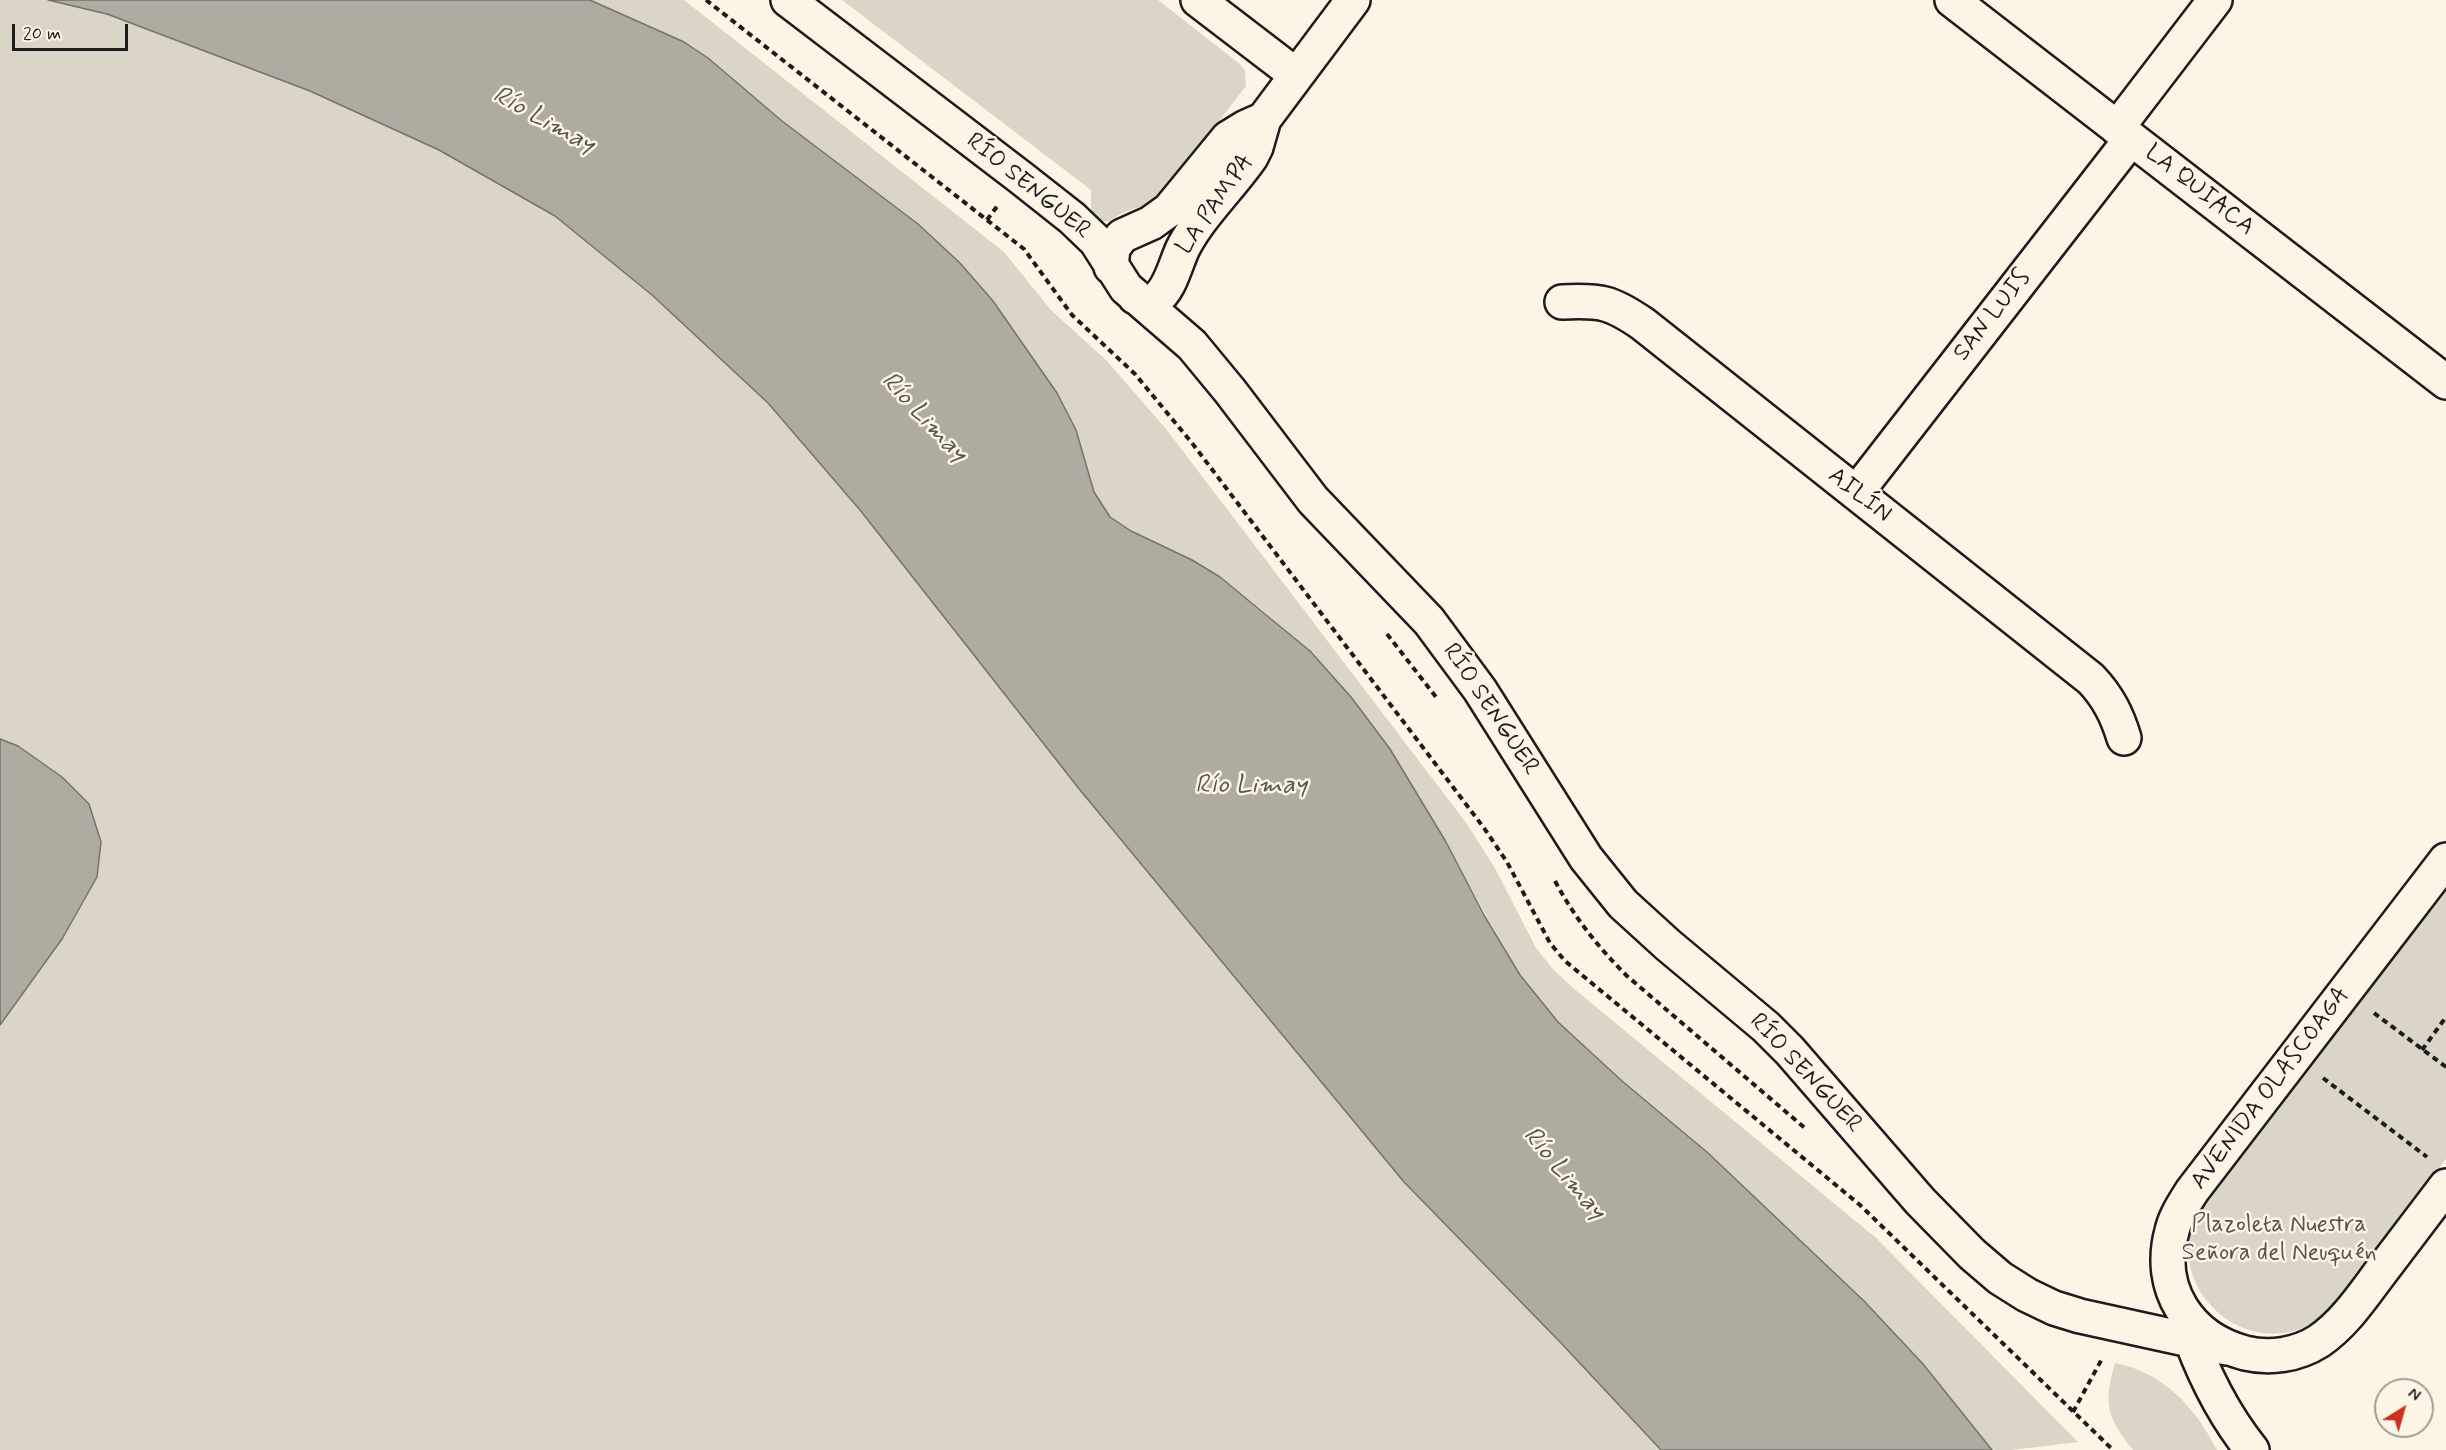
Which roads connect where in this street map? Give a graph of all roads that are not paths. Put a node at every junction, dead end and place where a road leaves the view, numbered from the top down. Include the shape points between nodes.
1 (788, 0) edge
2 (1198, 0) edge
3 (1353, 0) edge
4 (1952, 0) edge
5 (2215, 0) edge
6 (1296, 75) junction
7 (1264, 119) junction
8 (2124, 133) junction
9 (1111, 267) junction
10 (1135, 297) junction
11 (1562, 302) dead end
12 (2446, 381) edge
13 (1856, 493) junction
14 (2124, 738) dead end
15 (2446, 860) edge
16 (2440, 1174) edge
17 (2180, 1307) junction
18 (2191, 1340) junction
19 (2226, 1348) junction
20 (2252, 1450) edge

1 - 9 main road, RÍO SENGUER via 1072,218 1096,241
2 - 6 main road
3 - 6 main road, LA PAMPA
4 - 8 main road, LA QUIACA
5 - 8 main road, SAN LUIS
6 - 7 main road, LA PAMPA
7 - 9 main road, LA PAMPA via 1228,138 1160,218 1122,236 1113,248
7 - 10 main road, LA PAMPA via 1251,157 1191,234 1165,289 1150,301
8 - 12 main road, LA QUIACA
8 - 13 main road, SAN LUIS
9 - 10 main road, RÍO SENGUER
10 - 18 main road, RÍO SENGUER via 1192,345 1312,500 1429,621 1480,690 1586,858 1616,896 1790,1051 1945,1228 2000,1278 2054,1308
11 - 13 main road, AILÍN via 1597,302 1626,313
13 - 14 main road, AILÍN via 2091,679 2104,693
15 - 17 main road, AVENIDA OLASCOAGA via 2180,1211 2171,1232 2168,1258 2171,1284
16 - 19 main road, AVENIDA OLASCOAGA via 2353,1308 2319,1341 2276,1356
17 - 18 main road
17 - 19 main road, AVENIDA OLASCOAGA via 2208,1338
18 - 19 main road, RÍO SENGUER
18 - 20 main road via 2209,1381

